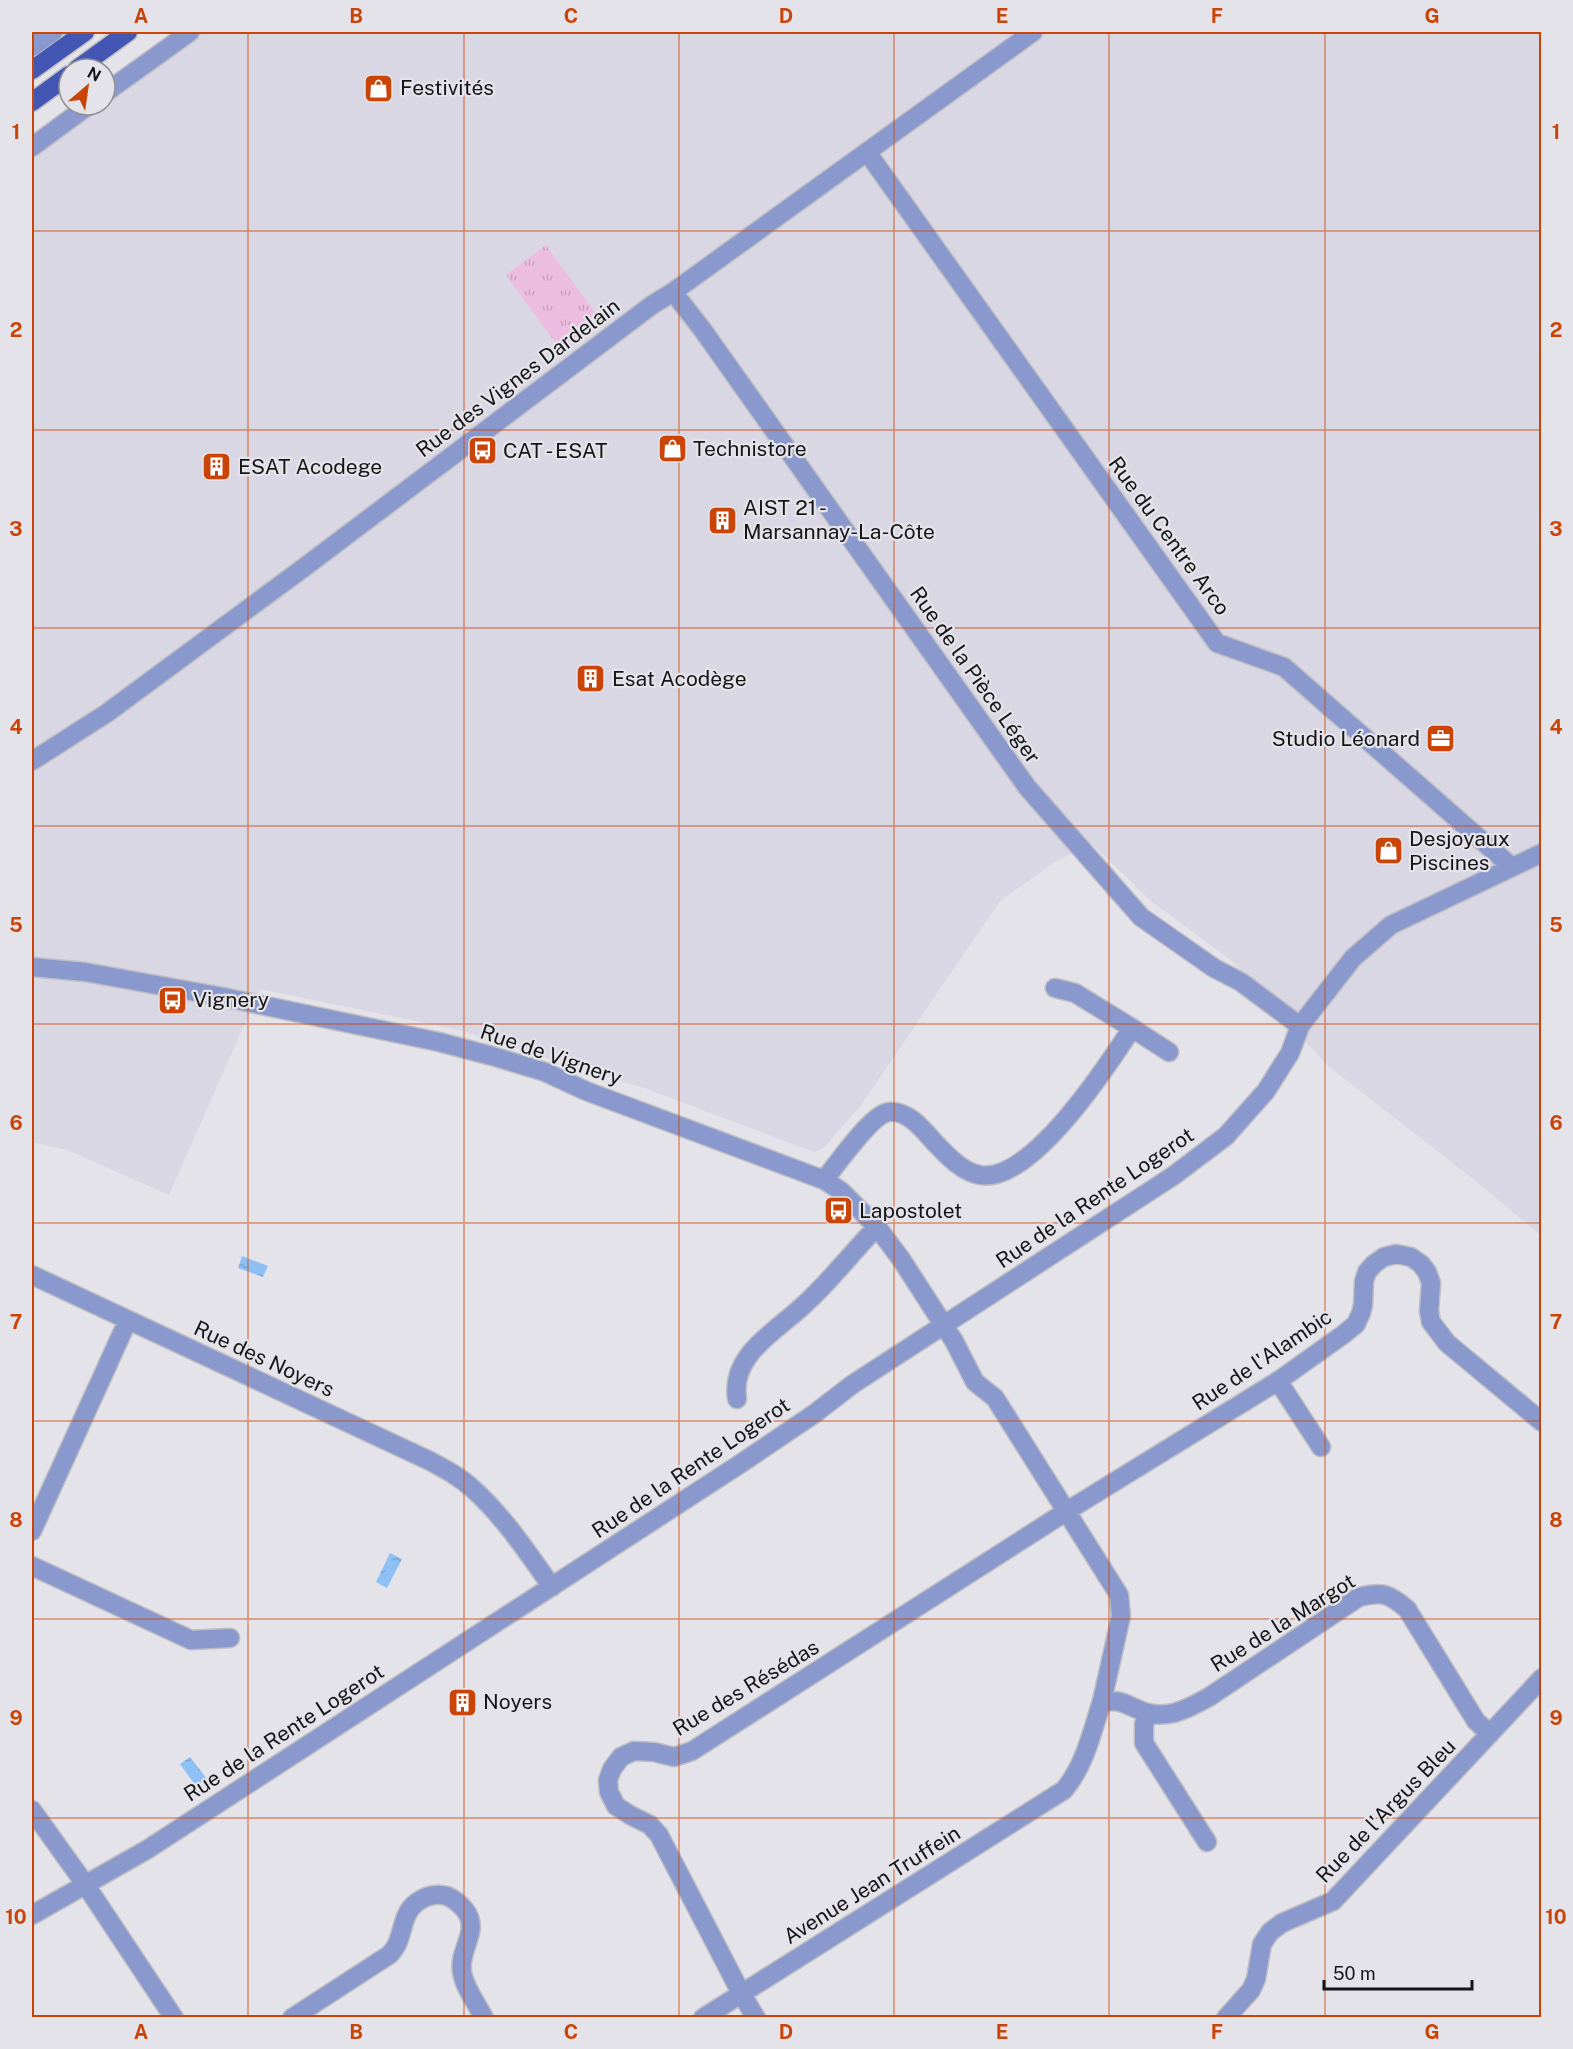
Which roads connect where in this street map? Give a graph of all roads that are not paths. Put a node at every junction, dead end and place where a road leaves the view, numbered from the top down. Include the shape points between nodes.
1 (53, 32) edge
2 (85, 32) edge
3 (128, 32) edge
4 (190, 32) edge
5 (1033, 32) edge
6 (32, 47) edge
7 (94, 57) edge
8 (32, 70) edge
9 (57, 84) edge
10 (117, 84) edge
11 (32, 102) edge
12 (73, 117) edge
13 (32, 147) edge
14 (867, 152) junction
15 (673, 292) junction
16 (32, 761) edge
17 (1542, 853) edge
18 (1512, 867) junction
19 (32, 967) edge
20 (1055, 988) dead end
21 (1300, 1026) junction
22 (1132, 1028) junction
23 (1169, 1052) dead end
24 (824, 1180) junction
25 (877, 1227) junction
26 (32, 1275) edge
27 (128, 1320) junction
28 (943, 1324) junction
29 (1278, 1381) junction
30 (737, 1399) dead end
31 (1542, 1422) edge
32 (1321, 1448) dead end
33 (1067, 1511) junction
34 (32, 1531) edge
35 (32, 1566) edge
36 (552, 1587) junction
37 (230, 1638) dead end
38 (1542, 1678) edge
39 (1102, 1701) junction
40 (1149, 1713) junction
41 (1490, 1734) junction
42 (1064, 1790) joint
43 (32, 1810) edge
44 (1207, 1842) dead end
45 (85, 1884) junction
46 (32, 1915) edge
47 (741, 1994) junction
48 (174, 2018) edge
49 (292, 2018) edge
50 (484, 2018) edge
51 (702, 2018) edge
52 (756, 2018) edge
53 (1226, 2018) edge

1 - 6 street
2 - 8 main road
3 - 7 main road
4 - 10 street
5 - 14 street, Rue des Vignes Dardelain
9 - 11 main road
12 - 13 street
14 - 15 street, Rue des Vignes Dardelain
14 - 18 street, Rue du Centre Arco via 1217,643 1284,667
15 - 16 street, Rue des Vignes Dardelain via 117,706
15 - 21 street, Rue de la Pièce Léger via 1027,787 1141,917
17 - 18 street
18 - 21 street via 1391,926 1353,958
19 - 24 street, Rue de Vignery via 85,972 218,996 492,1056 545,1072
20 - 22 street via 1075,993
21 - 28 street, Rue de la Rente Logerot via 1290,1053 1266,1091 1226,1136 1173,1176
22 - 23 street
22 - 24 street via 1079,1104 1046,1140 1010,1168 993,1175 968,1170 953,1161 911,1119 889,1112 873,1119
24 - 25 street, Rue de Vignery via 841,1191
25 - 28 street, Rue de Vignery
25 - 30 street via 806,1303 773,1329 746,1359 735,1387
26 - 27 street, Rue des Noyers
27 - 34 street
27 - 36 street, Rue des Noyers via 452,1473 491,1508
28 - 33 street, Rue de Vignery via 975,1382 995,1398
28 - 36 street, Rue de la Rente Logerot
29 - 31 street, Rue de l'Alambic via 1356,1324 1368,1272 1374,1263 1396,1254 1411,1257 1427,1272 1431,1283 1431,1322 1442,1338
29 - 32 street
29 - 33 street, Rue de l'Alambic
33 - 39 street, Rue de Vignery via 1119,1595 1121,1616
33 - 47 street, Rue des Résédas via 692,1751 674,1757 634,1751 621,1757 612,1769 609,1792 616,1806 650,1825 659,1835
35 - 37 street via 190,1640
36 - 45 street, Rue de la Rente Logerot via 148,1849
38 - 41 street
39 - 40 street via 1122,1701
39 - 42 street, Rue de Vignery via 1081,1764
40 - 41 street, Rue de la Margot via 1167,1715 1183,1711 1359,1597 1376,1593 1392,1596 1407,1610 1476,1721
40 - 44 street via 1144,1724 1144,1743
41 - 53 street, Rue de l'Argus Bleu via 1333,1901 1289,1919 1270,1932 1262,1944 1251,1990
42 - 47 street, Avenue Jean Truffein
43 - 45 street
45 - 46 street, Rue de la Rente Logerot
45 - 48 street
47 - 51 street, Avenue Jean Truffein
47 - 52 street
49 - 50 street via 389,1955 398,1944 412,1907 421,1899 439,1894 459,1903 470,1919 462,1972

